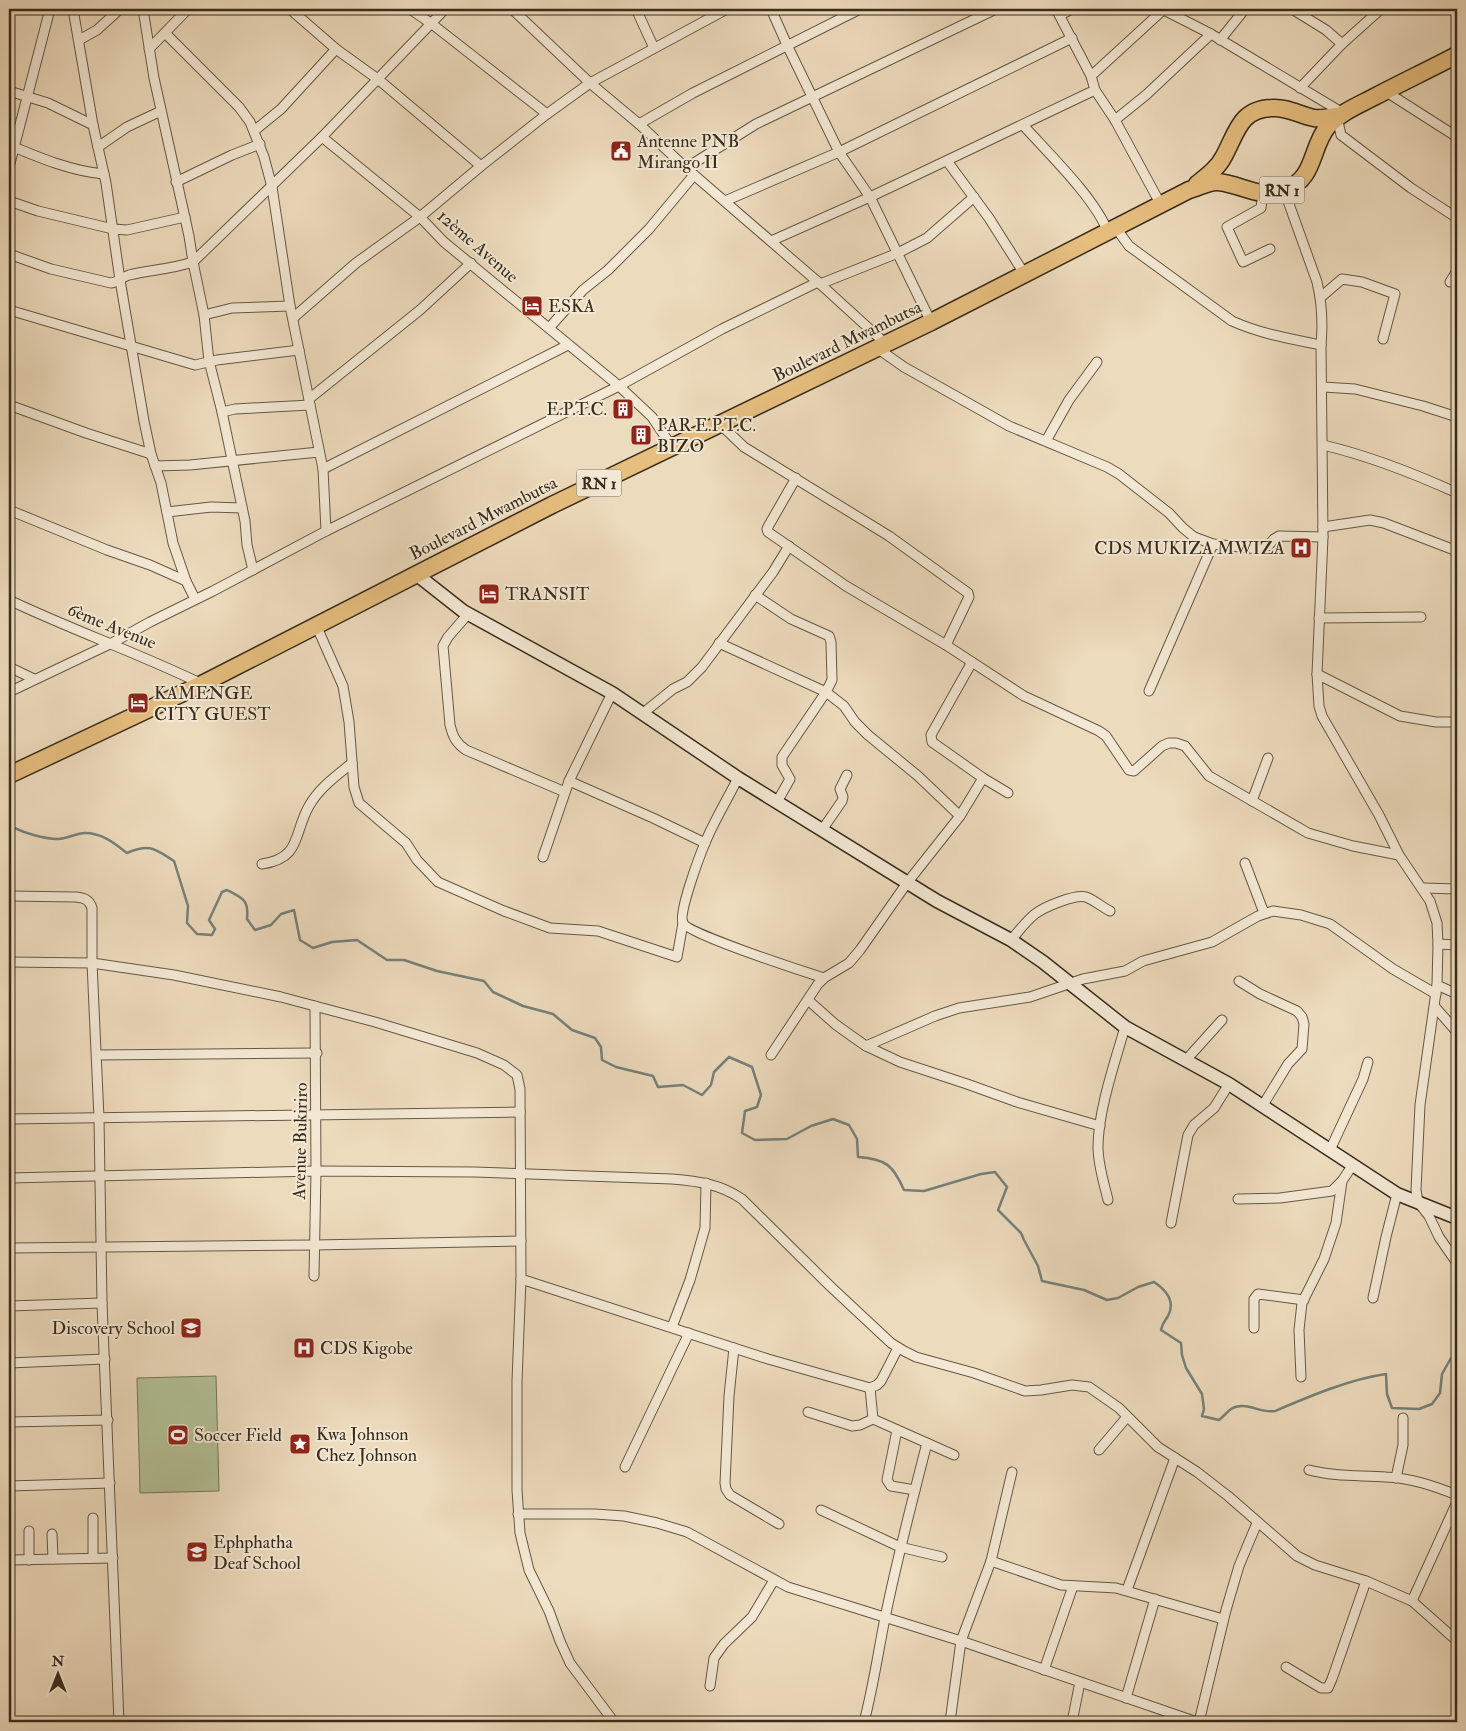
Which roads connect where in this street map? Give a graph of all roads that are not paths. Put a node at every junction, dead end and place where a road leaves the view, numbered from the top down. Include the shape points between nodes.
1 (50, 9) edge
2 (73, 9) edge
3 (120, 9) edge
4 (143, 9) edge
5 (188, 9) edge
6 (290, 9) edge
7 (410, 9) edge
8 (445, 9) edge
9 (512, 9) edge
10 (636, 9) edge
11 (705, 9) edge
12 (727, 9) edge
13 (771, 9) edge
14 (860, 9) edge
15 (996, 9) edge
16 (1072, 9) edge
17 (1245, 9) edge
18 (1292, 9) edge
19 (1381, 9) edge
20 (1162, 10) edge
21 (1058, 12) edge
22 (710, 18) junction
23 (432, 24) junction
24 (165, 33) junction
25 (1210, 34) junction
26 (1072, 38) junction
27 (79, 40) junction
28 (1220, 40) junction
29 (1342, 44) junction
30 (787, 45) junction
31 (654, 48) junction
32 (150, 49) junction
33 (336, 49) junction
34 (1457, 55) edge
35 (1091, 76) junction
36 (379, 80) junction
37 (590, 83) junction
38 (1300, 88) junction
39 (1095, 90) junction
40 (9, 91) edge
41 (1385, 91) junction
42 (28, 96) junction
43 (812, 96) junction
44 (161, 111) junction
45 (547, 114) junction
46 (1340, 115) junction
47 (1115, 120) junction
48 (639, 124) junction
49 (94, 125) junction
50 (1023, 125) junction
51 (254, 130) junction
52 (322, 137) junction
53 (1457, 137) edge
54 (260, 144) junction
55 (11, 146) edge
56 (98, 147) junction
57 (839, 152) junction
58 (947, 161) junction
59 (481, 166) junction
60 (9, 167) edge
61 (686, 168) junction
62 (104, 174) junction
63 (694, 175) junction
64 (176, 182) junction
65 (272, 187) junction
66 (1189, 190) junction
67 (1284, 190) junction
68 (1263, 193) junction
69 (974, 197) junction
70 (870, 198) junction
71 (9, 201) edge
72 (725, 201) junction
73 (1161, 205) junction
74 (185, 217) junction
75 (420, 217) junction
76 (1457, 218) edge
77 (113, 229) junction
78 (1112, 230) junction
79 (771, 241) junction
80 (1270, 248) dead end
81 (9, 254) edge
82 (898, 254) junction
83 (192, 262) junction
84 (471, 263) junction
85 (1457, 271) edge
86 (1025, 275) junction
87 (120, 280) junction
88 (1450, 282) dead end
89 (819, 283) junction
90 (1321, 297) junction
91 (290, 306) junction
92 (9, 310) edge
93 (204, 315) junction
94 (293, 318) junction
95 (931, 322) junction
96 (549, 328) junction
97 (1383, 339) dead end
98 (568, 345) junction
99 (1321, 345) junction
100 (132, 346) junction
101 (881, 346) junction
102 (299, 350) junction
103 (210, 361) junction
104 (1097, 362) dead end
105 (619, 386) junction
106 (1322, 387) junction
107 (309, 402) junction
108 (9, 405) edge
109 (222, 412) junction
110 (1457, 417) edge
111 (720, 424) junction
112 (1046, 441) junction
113 (1322, 445) junction
114 (672, 447) junction
115 (319, 452) junction
116 (151, 454) junction
117 (232, 460) junction
118 (155, 466) junction
119 (323, 469) junction
120 (796, 478) junction
121 (1457, 493) edge
122 (242, 508) junction
123 (9, 510) edge
124 (167, 512) junction
125 (1323, 526) junction
126 (326, 531) junction
127 (1323, 538) junction
128 (1213, 544) junction
129 (788, 546) junction
130 (1457, 551) edge
131 (253, 570) junction
132 (416, 574) junction
133 (186, 581) junction
134 (755, 595) junction
135 (195, 599) junction
136 (9, 600) edge
137 (468, 614) junction
138 (1420, 617) dead end
139 (1319, 618) junction
140 (316, 625) junction
141 (112, 643) junction
142 (719, 643) junction
143 (946, 645) junction
144 (972, 662) junction
145 (9, 667) edge
146 (1317, 674) junction
147 (34, 679) junction
148 (202, 684) junction
149 (1149, 690) dead end
150 (9, 692) edge
151 (826, 692) junction
152 (612, 694) junction
153 (642, 714) junction
154 (1457, 722) edge
155 (1268, 758) dead end
156 (352, 763) junction
157 (9, 775) edge
158 (848, 775) dead end
159 (738, 778) junction
160 (983, 778) junction
161 (569, 781) junction
162 (565, 792) junction
163 (1008, 793) dead end
164 (1252, 801) junction
165 (777, 802) junction
166 (960, 816) junction
167 (822, 830) junction
168 (705, 843) junction
169 (1399, 855) junction
170 (543, 857) dead end
171 (1245, 863) dead end
172 (262, 864) dead end
173 (907, 883) junction
174 (1423, 888) junction
175 (1457, 889) edge
176 (9, 896) edge
177 (1110, 911) dead end
178 (1264, 913) junction
179 (683, 923) junction
180 (1011, 940) junction
181 (1438, 944) junction
182 (1457, 945) edge
183 (9, 962) edge
184 (92, 963) junction
185 (824, 978) junction
186 (1239, 981) dead end
187 (1071, 983) junction
188 (1437, 989) junction
189 (1457, 994) edge
190 (808, 1000) junction
191 (315, 1006) junction
192 (1435, 1007) junction
193 (1222, 1020) dead end
194 (1125, 1027) junction
195 (1457, 1032) edge
196 (866, 1046) junction
197 (317, 1053) junction
198 (97, 1055) junction
199 (772, 1055) dead end
200 (1186, 1060) junction
201 (1368, 1062) dead end
202 (1230, 1084) junction
203 (1263, 1104) junction
204 (520, 1112) junction
205 (317, 1114) junction
206 (99, 1118) junction
207 (9, 1119) edge
208 (1100, 1126) junction
209 (1330, 1150) junction
210 (1352, 1166) junction
211 (316, 1171) junction
212 (100, 1175) junction
213 (520, 1175) junction
214 (9, 1178) edge
215 (1342, 1181) junction
216 (706, 1183) junction
217 (1397, 1194) junction
218 (1238, 1199) dead end
219 (1108, 1200) dead end
220 (1418, 1202) junction
221 (1457, 1218) edge
222 (1171, 1223) dead end
223 (521, 1241) junction
224 (314, 1245) junction
225 (102, 1247) junction
226 (9, 1248) edge
227 (1457, 1263) edge
228 (314, 1276) dead end
229 (521, 1279) junction
230 (1373, 1298) dead end
231 (1304, 1300) junction
232 (102, 1303) junction
233 (9, 1306) edge
234 (672, 1327) junction
235 (1254, 1328) dead end
236 (689, 1333) junction
237 (734, 1348) junction
238 (898, 1348) junction
239 (105, 1359) junction
240 (9, 1363) edge
241 (1301, 1377) dead end
242 (870, 1388) junction
243 (808, 1412) dead end
244 (1127, 1417) junction
245 (873, 1418) junction
246 (1403, 1418) dead end
247 (108, 1420) junction
248 (9, 1422) edge
249 (897, 1430) junction
250 (926, 1443) junction
251 (1099, 1450) dead end
252 (954, 1456) dead end
253 (1175, 1458) junction
254 (625, 1467) dead end
255 (1309, 1470) dead end
256 (1012, 1472) dead end
257 (1396, 1478) junction
258 (110, 1483) junction
259 (9, 1486) edge
260 (915, 1490) junction
261 (1457, 1495) edge
262 (1457, 1502) edge
263 (822, 1510) dead end
264 (518, 1514) junction
265 (94, 1518) dead end
266 (1257, 1523) junction
267 (779, 1524) dead end
268 (29, 1531) dead end
269 (52, 1534) dead end
270 (900, 1547) junction
271 (942, 1557) dead end
272 (94, 1558) junction
273 (113, 1558) junction
274 (53, 1559) junction
275 (9, 1560) edge
276 (29, 1560) junction
277 (991, 1561) junction
278 (774, 1580) junction
279 (1366, 1581) junction
280 (1073, 1586) junction
281 (1127, 1590) junction
282 (1155, 1599) junction
283 (1412, 1601) junction
284 (885, 1618) junction
285 (1224, 1619) junction
286 (961, 1641) junction
287 (1457, 1641) edge
288 (1286, 1667) dead end
289 (1044, 1670) junction
290 (1080, 1682) junction
291 (710, 1686) dead end
292 (1126, 1698) junction
293 (1172, 1718) edge
294 (119, 1722) edge
295 (614, 1722) edge
296 (864, 1722) edge
297 (950, 1722) edge
298 (1072, 1722) edge
299 (1198, 1722) edge

1 - 42 street
2 - 27 street
3 - 27 street via 97,30
4 - 32 street
5 - 24 street
6 - 33 street
7 - 23 street
8 - 23 street
9 - 37 street
10 - 31 street
11 - 22 street
12 - 22 street
13 - 30 street
14 - 30 street
15 - 43 street
16 - 21 street
17 - 28 street
18 - 29 street
19 - 29 street
20 - 25 street
20 - 35 street
21 - 26 street
22 - 31 street
23 - 36 street
23 - 45 street
24 - 32 street
24 - 51 street via 226,92
25 - 28 street
25 - 47 street
26 - 35 street
26 - 57 street
27 - 49 street
28 - 38 street
29 - 38 street
30 - 43 street
30 - 48 street
31 - 37 street
32 - 44 street
33 - 36 street
33 - 51 street via 281,109
34 - 41 highway, RN 1
35 - 39 street
36 - 52 street
36 - 59 street
37 - 45 street
37 - 48 street
38 - 46 street
39 - 47 street
39 - 50 street
40 - 42 street
41 - 46 highway, RN 1
41 - 53 street
42 - 49 street
42 - 55 street
43 - 57 street
43 - 61 street via 756,124
44 - 56 street via 127,127
44 - 64 street
45 - 59 street
46 - 66 highway, Boulevard Mwambutsa / RN 1 via 1312,117 1278,108 1264,108 1252,113 1237,127 1219,164
46 - 67 highway, Boulevard Mwambutsa / RN 1 via 1321,138 1304,176
46 - 76 street via 1341,135
47 - 73 street
48 - 61 street
49 - 56 street
50 - 58 street
50 - 78 street
51 - 54 street
52 - 65 street
52 - 75 street, 12ème Avenue
54 - 64 street
54 - 65 street
55 - 60 street
55 - 62 street via 87,173
56 - 62 street
57 - 70 street
57 - 72 street
58 - 69 street
58 - 70 street
59 - 75 street
61 - 63 street
62 - 77 street
63 - 72 street
63 - 96 street via 629,251 583,290
64 - 74 street
65 - 83 street
65 - 91 street
66 - 68 highway, Boulevard Mwambutsa / RN 1 via 1216,182
66 - 73 highway, Boulevard Mwambutsa / RN 1
67 - 68 highway, Boulevard Mwambutsa / RN 1
67 - 90 street
68 - 80 street via 1261,208 1227,227 1243,262
69 - 82 street via 927,238
69 - 86 street
70 - 79 street
70 - 82 street
71 - 77 street via 38,212
72 - 79 street
73 - 78 highway, Boulevard Mwambutsa / RN 1
74 - 77 street via 127,230
74 - 83 street
75 - 84 street, 12ème Avenue
75 - 94 street via 356,263
77 - 87 street
78 - 86 highway, Boulevard Mwambutsa / RN 1
78 - 99 street via 1232,321 1250,329
79 - 89 street
81 - 87 street via 51,269 111,283
82 - 89 street
82 - 95 street
83 - 87 street via 128,275
83 - 93 street
84 - 96 street, 12ème Avenue
84 - 107 street
85 - 88 street
86 - 95 highway, Boulevard Mwambutsa / RN 1
87 - 100 street
89 - 101 street
89 - 105 street via 722,329
90 - 97 street via 1342,279 1362,282 1395,294
90 - 99 street
91 - 93 street via 232,308
91 - 94 street
92 - 100 street
93 - 103 street
94 - 102 street
95 - 101 highway, Boulevard Mwambutsa / RN 1
96 - 98 street, 12ème Avenue
98 - 105 street, 12ème Avenue
98 - 119 street
99 - 106 street
100 - 103 street via 195,365
100 - 116 street
101 - 111 highway, Boulevard Mwambutsa / RN 1
101 - 112 street via 904,367 1009,426
102 - 103 street
102 - 107 street
103 - 109 street
104 - 112 street via 1068,400
105 - 114 street, 12ème Avenue via 652,417
105 - 126 street
106 - 110 street via 1355,389
106 - 113 street
107 - 109 street
107 - 115 street
108 - 116 street
109 - 117 street
111 - 114 highway, Boulevard Mwambutsa / RN 1
111 - 120 street via 744,447
112 - 128 street via 1107,466 1169,513 1183,528
113 - 121 street via 1350,451
113 - 125 street
114 - 132 highway, Boulevard Mwambutsa / RN 1
115 - 117 street
115 - 119 street
116 - 118 street
117 - 118 street
117 - 122 street
118 - 124 street
119 - 126 street
120 - 129 street via 767,530
120 - 143 street via 889,536 970,595
122 - 124 street via 211,507
122 - 131 street
123 - 133 street
124 - 133 street
125 - 127 street
125 - 130 street via 1370,520
126 - 131 street
127 - 128 street via 1279,536 1268,546 1258,549
127 - 139 street
128 - 149 street
129 - 134 street
129 - 143 street via 846,586
131 - 135 street
132 - 137 street
132 - 140 highway, Boulevard Mwambutsa / RN 1
133 - 135 street
134 - 142 street
134 - 151 street via 791,619 831,638 832,680
135 - 141 street
136 - 141 street, 6ème Avenue
137 - 152 street
137 - 162 street via 444,646 453,736 466,750
138 - 139 street
139 - 146 street
140 - 148 highway, Boulevard Mwambutsa / RN 1
140 - 156 street via 343,686
141 - 147 street
141 - 148 street, 6ème Avenue
142 - 151 street
142 - 153 street via 687,682
143 - 144 street
144 - 160 street via 930,738
144 - 164 street via 1024,696 1106,736 1129,770 1139,768 1162,746 1176,743 1185,746 1209,776
145 - 147 street
146 - 154 street via 1400,716
146 - 169 street via 1322,716
147 - 150 street
148 - 157 highway, Boulevard Mwambutsa / RN 1
151 - 165 street via 782,757 782,765 790,779
151 - 166 street via 844,706 868,735
152 - 153 street
152 - 161 street
153 - 159 street
155 - 164 street
156 - 172 street via 327,784 308,807 290,851 281,860
156 - 179 street via 359,803 406,844 438,882 550,928 598,931 677,957
158 - 167 street via 840,789 842,801
159 - 165 street
159 - 168 street
160 - 163 street
160 - 166 street
161 - 162 street
161 - 168 street
162 - 170 street
164 - 169 street via 1308,833
165 - 167 street
166 - 173 street
167 - 173 street
168 - 179 street via 686,897
169 - 174 street
171 - 178 street
173 - 180 street
173 - 185 street via 849,963
174 - 175 street
174 - 181 street via 1437,923
176 - 184 street via 76,897 90,902
177 - 180 street via 1078,896 1034,915
178 - 187 street via 1212,942 1143,961 1125,971
178 - 188 street via 1285,912 1330,924 1393,969
179 - 185 street via 713,939
180 - 187 street
181 - 182 street
181 - 188 street
183 - 184 street
184 - 191 street via 240,987
184 - 198 street
185 - 190 street
186 - 203 street via 1297,1011 1304,1024 1302,1049 1288,1064
187 - 194 street
187 - 196 street via 1030,997 959,1008
188 - 189 street
188 - 192 street
190 - 196 street via 834,1024
190 - 199 street
191 - 197 street, Avenue Bukiriro
191 - 204 street via 477,1053 504,1065 517,1075
192 - 195 street
192 - 220 street via 1418,1122
193 - 200 street
194 - 200 street
194 - 208 street
196 - 208 street via 900,1062
197 - 198 street
197 - 205 street, Avenue Bukiriro
198 - 206 street
200 - 202 street
201 - 209 street
202 - 203 street
202 - 222 street via 1214,1108 1188,1134
203 - 209 street
204 - 205 street
204 - 213 street
205 - 206 street
205 - 211 street, Avenue Bukiriro
206 - 207 street
206 - 212 street
208 - 219 street via 1099,1157
209 - 210 street
210 - 215 street
210 - 217 street
211 - 212 street
211 - 213 street
211 - 224 street, Avenue Bukiriro
212 - 214 street
212 - 225 street
213 - 216 street via 672,1179
213 - 223 street
215 - 218 street via 1326,1192
215 - 231 street via 1336,1223 1324,1259
216 - 234 street via 705,1228
216 - 238 street via 715,1184 742,1199
217 - 220 street
217 - 230 street
220 - 221 street
220 - 227 street
223 - 224 street
223 - 229 street
224 - 225 street
224 - 228 street, Avenue Bukiriro
225 - 226 street
225 - 232 street
229 - 234 street
229 - 264 street via 517,1381
231 - 235 street via 1258,1294 1254,1299
231 - 241 street via 1298,1330
232 - 233 street
232 - 239 street
234 - 236 street
236 - 237 street
236 - 254 street
237 - 242 street
237 - 267 street via 726,1489 730,1495
238 - 242 street via 881,1381
238 - 244 street via 916,1357 1025,1391 1072,1385 1089,1387
239 - 240 street
239 - 247 street
242 - 245 street
243 - 245 street via 852,1426
244 - 251 street
244 - 253 street via 1154,1444
245 - 249 street
246 - 257 street via 1403,1444
247 - 248 street
247 - 258 street
249 - 250 street
249 - 260 street via 887,1480 891,1486
250 - 252 street
250 - 260 street
253 - 266 street via 1214,1485
253 - 281 street
255 - 257 street via 1332,1475
256 - 277 street
257 - 261 street via 1428,1484
258 - 259 street
258 - 273 street
260 - 270 street
262 - 283 street
263 - 270 street
264 - 278 street via 595,1514 657,1522 687,1532
264 - 295 street via 529,1570 570,1663
265 - 272 street
266 - 279 street via 1305,1561
266 - 285 street
268 - 276 street
269 - 274 street
270 - 271 street
270 - 284 street
272 - 273 street
272 - 274 street
273 - 294 street
274 - 276 street
275 - 276 street
277 - 280 street via 1061,1585
277 - 286 street
278 - 284 street
278 - 291 street via 752,1617 714,1658
279 - 283 street
279 - 288 street via 1328,1688 1321,1688
280 - 281 street
280 - 289 street
281 - 282 street
282 - 285 street
282 - 292 street
283 - 287 street
284 - 286 street
284 - 296 street
285 - 299 street
286 - 289 street
286 - 297 street
289 - 290 street
290 - 292 street
290 - 298 street
292 - 293 street
293 - 299 street

